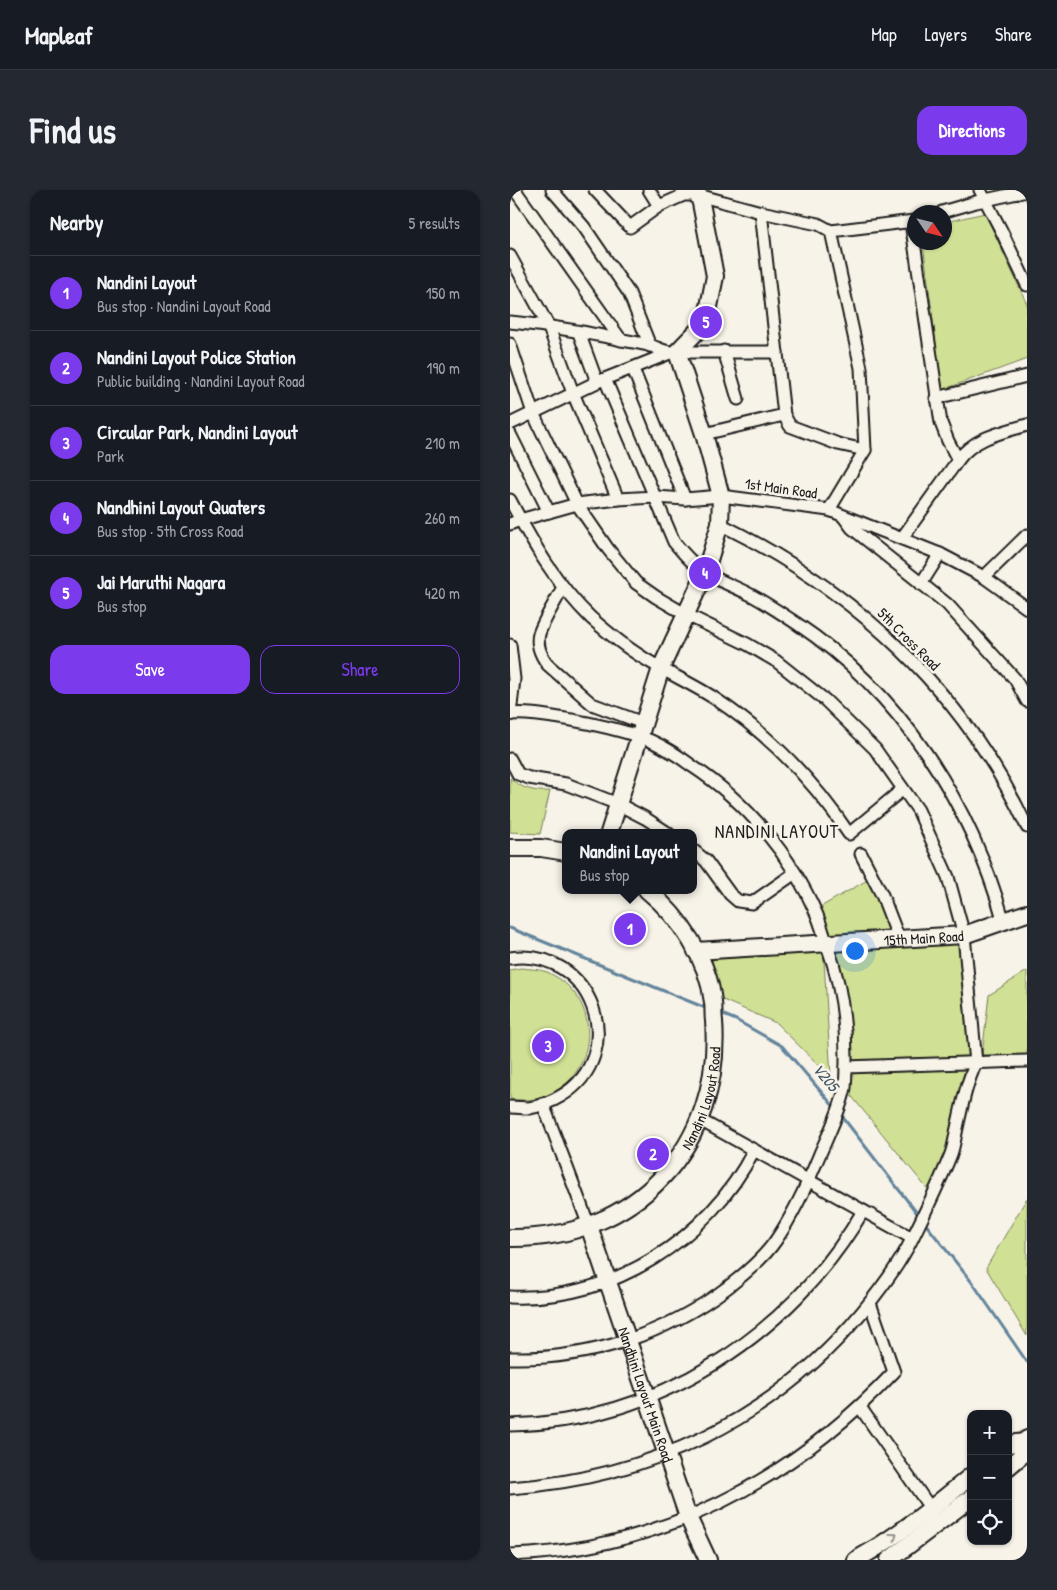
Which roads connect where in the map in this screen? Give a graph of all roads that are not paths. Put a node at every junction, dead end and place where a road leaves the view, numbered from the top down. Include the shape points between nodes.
1 (515, 190) edge
2 (552, 190) edge
3 (596, 190) edge
4 (649, 190) edge
5 (1027, 191) edge
6 (697, 193) edge
7 (983, 195) edge
8 (659, 206) junction
9 (952, 208) edge
10 (761, 212) junction
11 (907, 223) edge
12 (831, 231) junction
13 (917, 250) edge
14 (510, 256) edge
15 (1023, 270) edge
16 (1027, 285) edge
17 (510, 322) edge
18 (548, 325) junction
19 (579, 333) junction
20 (621, 340) junction
21 (510, 344) edge
22 (650, 346) junction
23 (724, 351) junction
24 (674, 352) junction
25 (777, 352) junction
26 (633, 369) junction
27 (1027, 376) edge
28 (601, 380) junction
29 (572, 393) junction
30 (936, 398) junction
31 (738, 399) dead end
32 (533, 413) junction
33 (784, 415) junction
34 (510, 424) edge
35 (1027, 425) edge
36 (510, 434) edge
37 (704, 434) junction
38 (865, 450) junction
39 (958, 460) junction
40 (721, 496) junction
41 (656, 497) junction
42 (618, 499) junction
43 (685, 499) junction
44 (510, 500) edge
45 (577, 504) junction
46 (829, 510) junction
47 (549, 512) junction
48 (843, 515) junction
49 (515, 522) edge
50 (720, 524) junction
51 (1027, 535) edge
52 (902, 538) junction
53 (940, 554) junction
54 (705, 573) junction
55 (984, 577) junction
56 (921, 584) junction
57 (563, 587) junction
58 (1027, 608) edge
59 (685, 614) junction
60 (510, 645) edge
61 (660, 668) junction
62 (1027, 701) edge
63 (510, 714) edge
64 (641, 730) junction
65 (510, 759) edge
66 (903, 789) junction
67 (618, 804) junction
68 (1027, 827) edge
69 (610, 829) edge
70 (662, 829) edge
71 (510, 848) edge
72 (562, 851) edge
73 (697, 854) edge
74 (861, 854) dead end
75 (795, 872) junction
76 (650, 894) edge
77 (1027, 913) edge
78 (1004, 922) junction
79 (964, 935) junction
80 (899, 939) junction
81 (827, 943) junction
82 (696, 951) junction
83 (510, 958) edge
84 (1027, 1061) edge
85 (976, 1063) junction
86 (846, 1067) junction
87 (544, 1104) junction
88 (510, 1107) edge
89 (700, 1120) junction
90 (754, 1150) junction
91 (809, 1180) junction
92 (863, 1211) junction
93 (590, 1226) junction
94 (510, 1238) edge
95 (912, 1238) junction
96 (608, 1281) junction
97 (510, 1297) edge
98 (870, 1303) junction
99 (628, 1340) junction
100 (510, 1358) edge
101 (647, 1397) junction
102 (860, 1407) junction
103 (510, 1425) edge
104 (1026, 1440) edge
105 (1012, 1443) edge
106 (667, 1455) junction
107 (1012, 1464) edge
108 (967, 1479) edge
109 (510, 1488) edge
110 (968, 1500) edge
111 (931, 1510) junction
112 (688, 1517) junction
113 (510, 1555) edge
114 (708, 1560) edge
115 (856, 1560) edge
116 (889, 1560) edge

1 - 20 street
2 - 22 street via 584,227 629,293
3 - 8 street via 630,227
4 - 8 street
5 - 7 street
6 - 8 street
6 - 10 street
6 - 24 street via 715,276 706,322
7 - 9 street
7 - 15 street
10 - 12 street via 818,224
10 - 25 street
11 - 12 street
12 - 38 street via 861,368
13 - 30 street
14 - 18 street
15 - 16 street
17 - 18 street
18 - 19 street
18 - 29 street
19 - 20 street
19 - 28 street
20 - 22 street
21 - 32 street
22 - 24 street
23 - 24 street
23 - 25 street
23 - 31 street
24 - 26 street
24 - 37 street
25 - 33 street
26 - 28 street
26 - 43 street
27 - 30 street
28 - 29 street
28 - 41 street
29 - 32 street
29 - 42 street
30 - 39 street via 941,423
32 - 34 street
32 - 45 street
33 - 37 street
33 - 38 street via 790,426 838,444
35 - 39 street via 984,438
36 - 47 street
37 - 40 street
38 - 46 street
39 - 52 street
40 - 43 street, 1st Main Road
40 - 46 street, 1st Main Road
40 - 50 street
41 - 42 street, 1st Main Road
41 - 43 street, 1st Main Road
41 - 54 street via 674,542
42 - 45 street, 1st Main Road
44 - 49 street
45 - 47 street, 1st Main Road
45 - 59 street via 636,583
46 - 48 street, 1st Main Road
47 - 49 street, 1st Main Road
48 - 52 street, 1st Main Road
48 - 56 street via 852,528
49 - 57 street
50 - 54 street
50 - 68 street, 5th Cross Road via 813,577 851,604 897,645 939,690 976,738
51 - 55 street
52 - 53 street, 1st Main Road
53 - 55 street, 1st Main Road
53 - 56 street
54 - 59 street
54 - 78 street via 753,596 798,624 846,662 896,712 956,800 992,880
55 - 58 street, 1st Main Road
56 - 62 street via 947,604 1015,679
57 - 61 street via 607,632
57 - 64 street via 539,635 544,659 592,704
59 - 61 street
59 - 66 street via 776,661 825,700 875,750
60 - 63 street via 514,679
61 - 64 street
61 - 66 street via 715,698 767,738 804,774 849,834
63 - 64 street via 529,713
64 - 67 street
64 - 75 street via 726,792 770,837
65 - 67 street via 518,774 566,784
66 - 79 street via 918,810 948,877
67 - 69 street
67 - 70 street
71 - 72 street
73 - 75 street via 738,901 752,903
74 - 80 street
75 - 81 street via 815,910
76 - 82 street, Nandini Layout Road via 672,916
77 - 78 street, 15th Main Road
78 - 79 street, 15th Main Road
79 - 80 street, 15th Main Road
79 - 85 street
80 - 81 street, 15th Main Road
81 - 82 street, 15th Main Road
81 - 86 street via 842,1002
82 - 89 street, Nandini Layout Road via 713,1002 715,1053 714,1070
83 - 87 street via 523,956 546,960 566,970 583,986 594,1007 598,1030 595,1052 585,1074 570,1091
84 - 85 street
85 - 86 street
85 - 95 street via 968,1082 951,1153
86 - 91 street via 836,1115
87 - 88 street via 529,1108
87 - 93 street
89 - 90 street
89 - 93 street, Nandini Layout Road via 684,1150 658,1181 637,1200
90 - 91 street
90 - 96 street via 725,1196 682,1240 648,1262
91 - 92 street
91 - 99 street via 776,1240 743,1275 690,1312
92 - 95 street
92 - 101 street via 826,1266 775,1319 716,1363
93 - 94 street, Nandini Layout Road via 544,1237
93 - 96 street, Nandhini Layout Main Road
95 - 98 street
96 - 97 street via 553,1295
96 - 99 street, Nandhini Layout Main Road
98 - 102 street via 894,1372
98 - 106 street via 836,1342 777,1393 726,1426
99 - 100 street via 568,1355
99 - 101 street, Nandhini Layout Main Road
101 - 103 street via 573,1418
101 - 106 street, Nandhini Layout Main Road
102 - 111 street
102 - 112 street via 788,1464 739,1493
104 - 105 street
104 - 107 street via 1021,1456
106 - 109 street via 588,1478
106 - 112 street, Nandhini Layout Main Road
108 - 111 street
110 - 116 street
115 -> 111 street
112 - 113 street via 604,1543
112 - 114 street, Nandhini Layout Main Road

